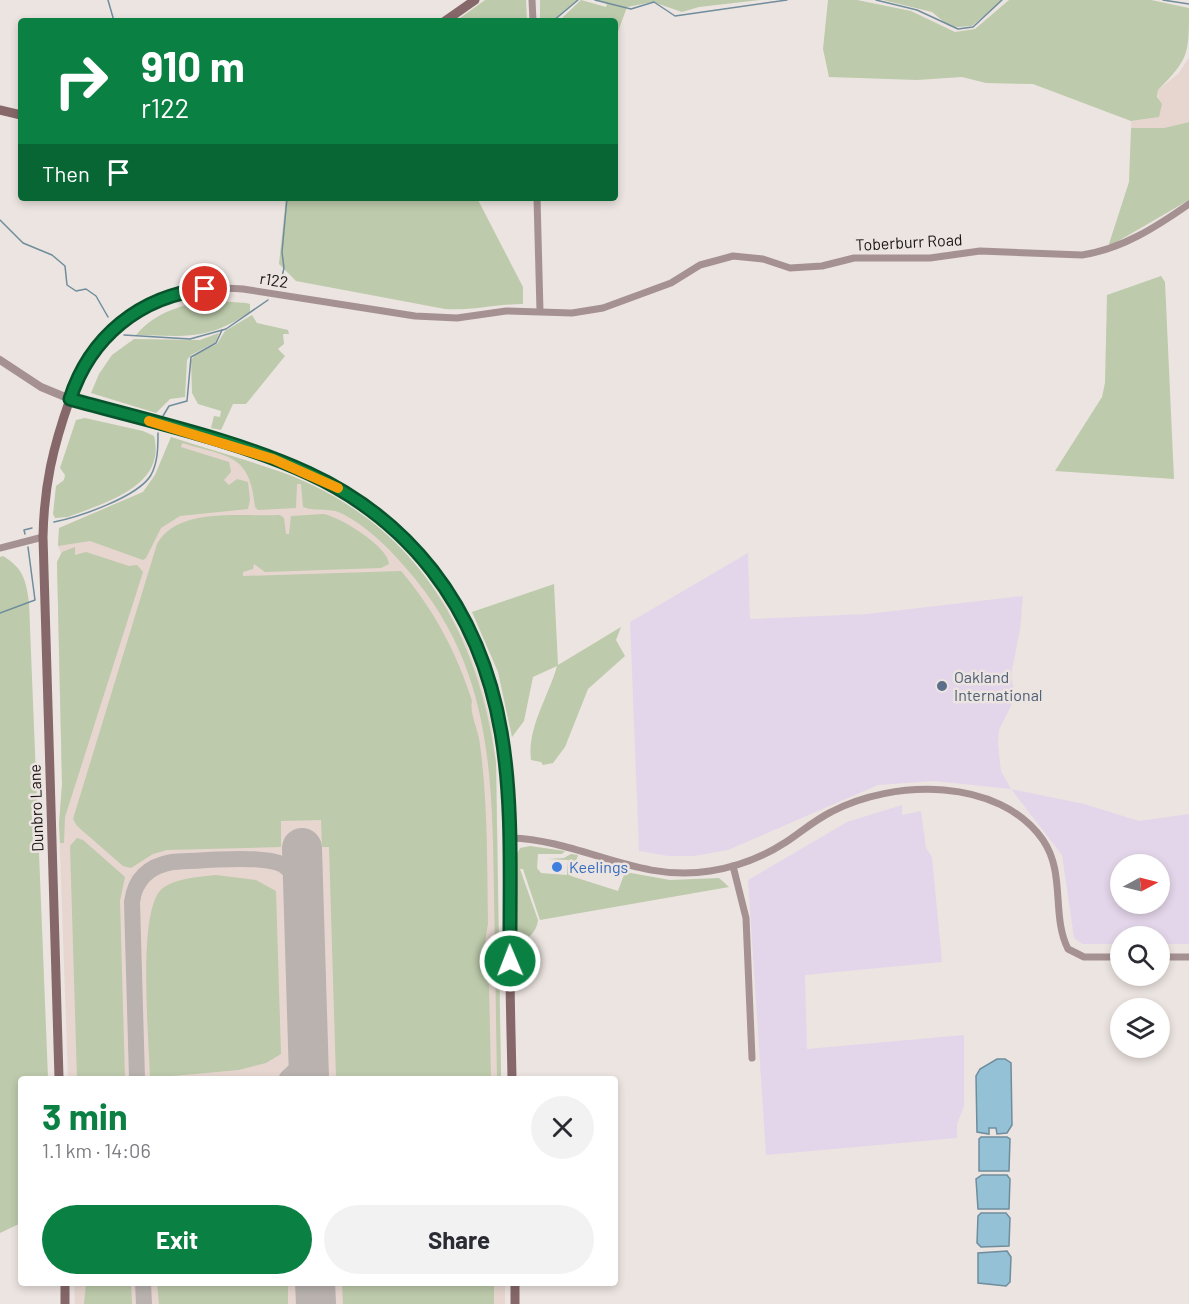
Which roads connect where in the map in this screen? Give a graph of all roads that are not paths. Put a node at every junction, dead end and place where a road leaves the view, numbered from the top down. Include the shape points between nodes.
1 (475, 0) edge
2 (532, 0) edge
3 (449, 18) edge
4 (533, 18) edge
5 (0, 110) edge
6 (18, 114) edge
7 (537, 201) edge
8 (1189, 204) edge
9 (540, 311) junction
10 (416, 316) joint
11 (0, 360) edge
12 (70, 399) junction
13 (43, 537) junction
14 (0, 548) edge
15 (511, 838) junction
16 (733, 866) junction
17 (1110, 957) edge
18 (1170, 957) edge
19 (1189, 957) edge
20 (752, 1058) dead end
21 (59, 1076) edge
22 (512, 1076) edge
23 (65, 1286) edge
24 (514, 1286) edge
25 (65, 1304) edge
26 (515, 1304) edge

1 - 3 main road
2 - 4 street
5 - 6 main road
7 - 9 street
8 - 9 street, Toberburr Road via 1158,226 1097,253 980,251 930,258 854,258 790,268 763,259 733,256 700,265 671,283 603,308 572,313
9 - 10 street, Toberburr Road via 458,318
10 - 12 street, r122 via 243,289 192,290 167,296 118,324 83,367
11 - 12 street via 41,387
12 - 13 main road, Dunbro Lane via 50,460
12 - 15 main road via 292,466 348,494 411,545 453,599 490,677 502,729
13 - 14 street
13 - 21 main road, Dunbro Lane
15 - 16 street via 544,841 656,873 697,873
15 - 22 main road
16 - 17 street via 784,844 831,811 868,798 937,790 978,796 1011,811 1044,842 1056,868 1062,932 1068,950 1084,957
16 - 20 street via 746,918
18 - 19 street
23 - 25 main road
24 - 26 main road

